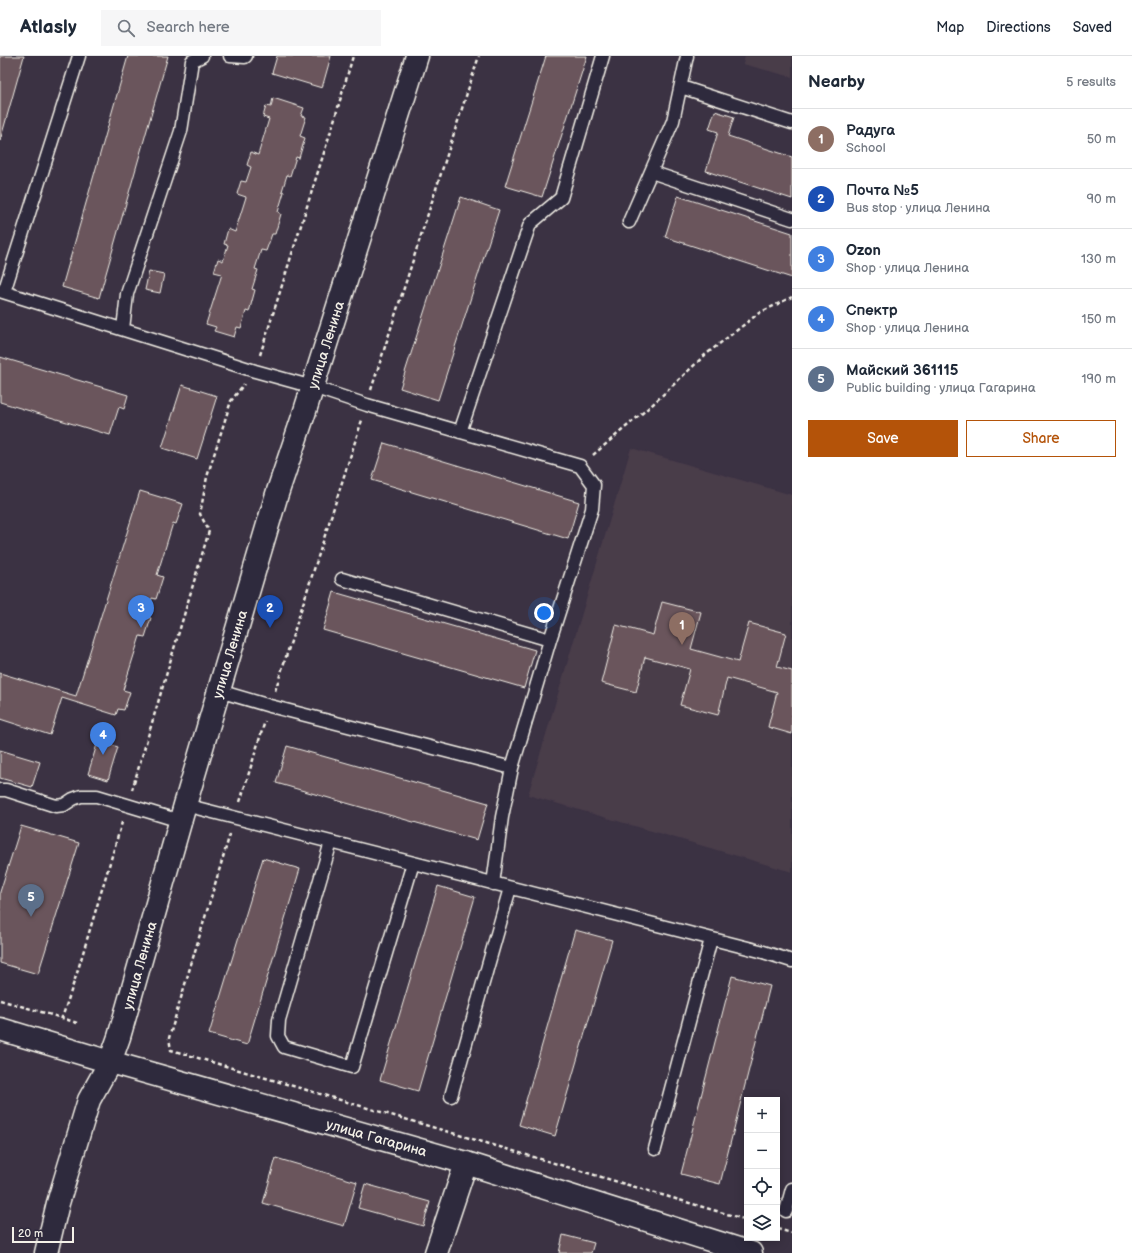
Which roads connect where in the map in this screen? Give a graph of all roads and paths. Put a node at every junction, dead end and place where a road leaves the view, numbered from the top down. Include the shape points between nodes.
1 (79, 56) edge
2 (202, 56) edge
3 (230, 56) edge
4 (246, 56) edge
5 (353, 56) edge
6 (417, 56) edge
7 (480, 56) edge
8 (604, 56) edge
9 (687, 56) edge
10 (681, 87) junction
11 (792, 123) edge
12 (651, 172) junction
13 (792, 219) edge
14 (629, 222) dead end
15 (2, 292) edge
16 (792, 297) edge
17 (122, 330) junction
18 (255, 371) junction
19 (313, 387) junction
20 (366, 405) junction
21 (460, 432) junction
22 (580, 466) junction
23 (342, 579) dead end
24 (550, 640) junction
25 (219, 691) junction
26 (270, 706) junction
27 (512, 768) junction
28 (0, 790) edge
29 (127, 805) junction
30 (183, 813) junction
31 (235, 817) junction
32 (331, 842) junction
33 (414, 863) junction
34 (493, 884) junction
35 (510, 888) junction
36 (711, 939) junction
37 (792, 961) edge
38 (0, 1000) edge
39 (62, 1018) junction
40 (77, 1023) dead end
41 (0, 1029) edge
42 (110, 1062) junction
43 (451, 1096) dead end
44 (655, 1149) dead end
45 (466, 1164) junction
46 (792, 1189) edge
47 (786, 1211) dead end
48 (744, 1219) edge
49 (780, 1230) edge
50 (792, 1234) edge
51 (46, 1253) edge
52 (436, 1253) edge
53 (751, 1253) edge

1 - 15 lane
2 - 17 lane via 192,61 182,131 126,294
3 - 4 lane
5 - 18 path
6 - 19 street, улица Ленина
7 - 20 path
8 - 21 lane via 561,198 530,224
9 - 10 lane
10 - 11 lane
10 - 12 lane via 673,121
12 - 13 lane
12 - 14 lane
15 - 17 lane
16 - 22 path via 759,313 711,350
17 - 18 lane
18 - 19 lane
18 - 29 path via 231,401 207,477 200,514 209,531
19 - 20 lane
19 - 25 street, улица Ленина via 277,494
20 - 21 lane
20 - 26 path
21 - 22 lane
22 - 24 lane via 594,485 592,509
23 - 24 lane
24 - 27 lane
25 - 26 lane
25 - 30 street, улица Ленина
26 - 27 lane
26 - 31 path
27 - 34 lane
28 - 29 lane via 56,806 64,805 81,796 97,796
29 - 30 lane
29 - 39 path
30 - 31 lane
30 - 42 street, улица Ленина
31 - 32 lane
31 - 48 path via 169,1038 171,1050
32 - 33 lane
32 - 33 lane via 279,1020 278,1036 284,1047 352,1066
33 - 34 lane
34 - 35 lane
35 - 36 lane
35 - 43 lane
36 - 37 lane
36 - 44 lane
38 - 39 path
39 - 40 path
41 - 42 street, улица Гагарина
42 - 45 street, улица Гагарина
42 - 51 street, улица Ленина via 89,1100
45 - 52 street
45 - 53 street, улица Гагарина
46 - 47 lane
49 - 50 path

